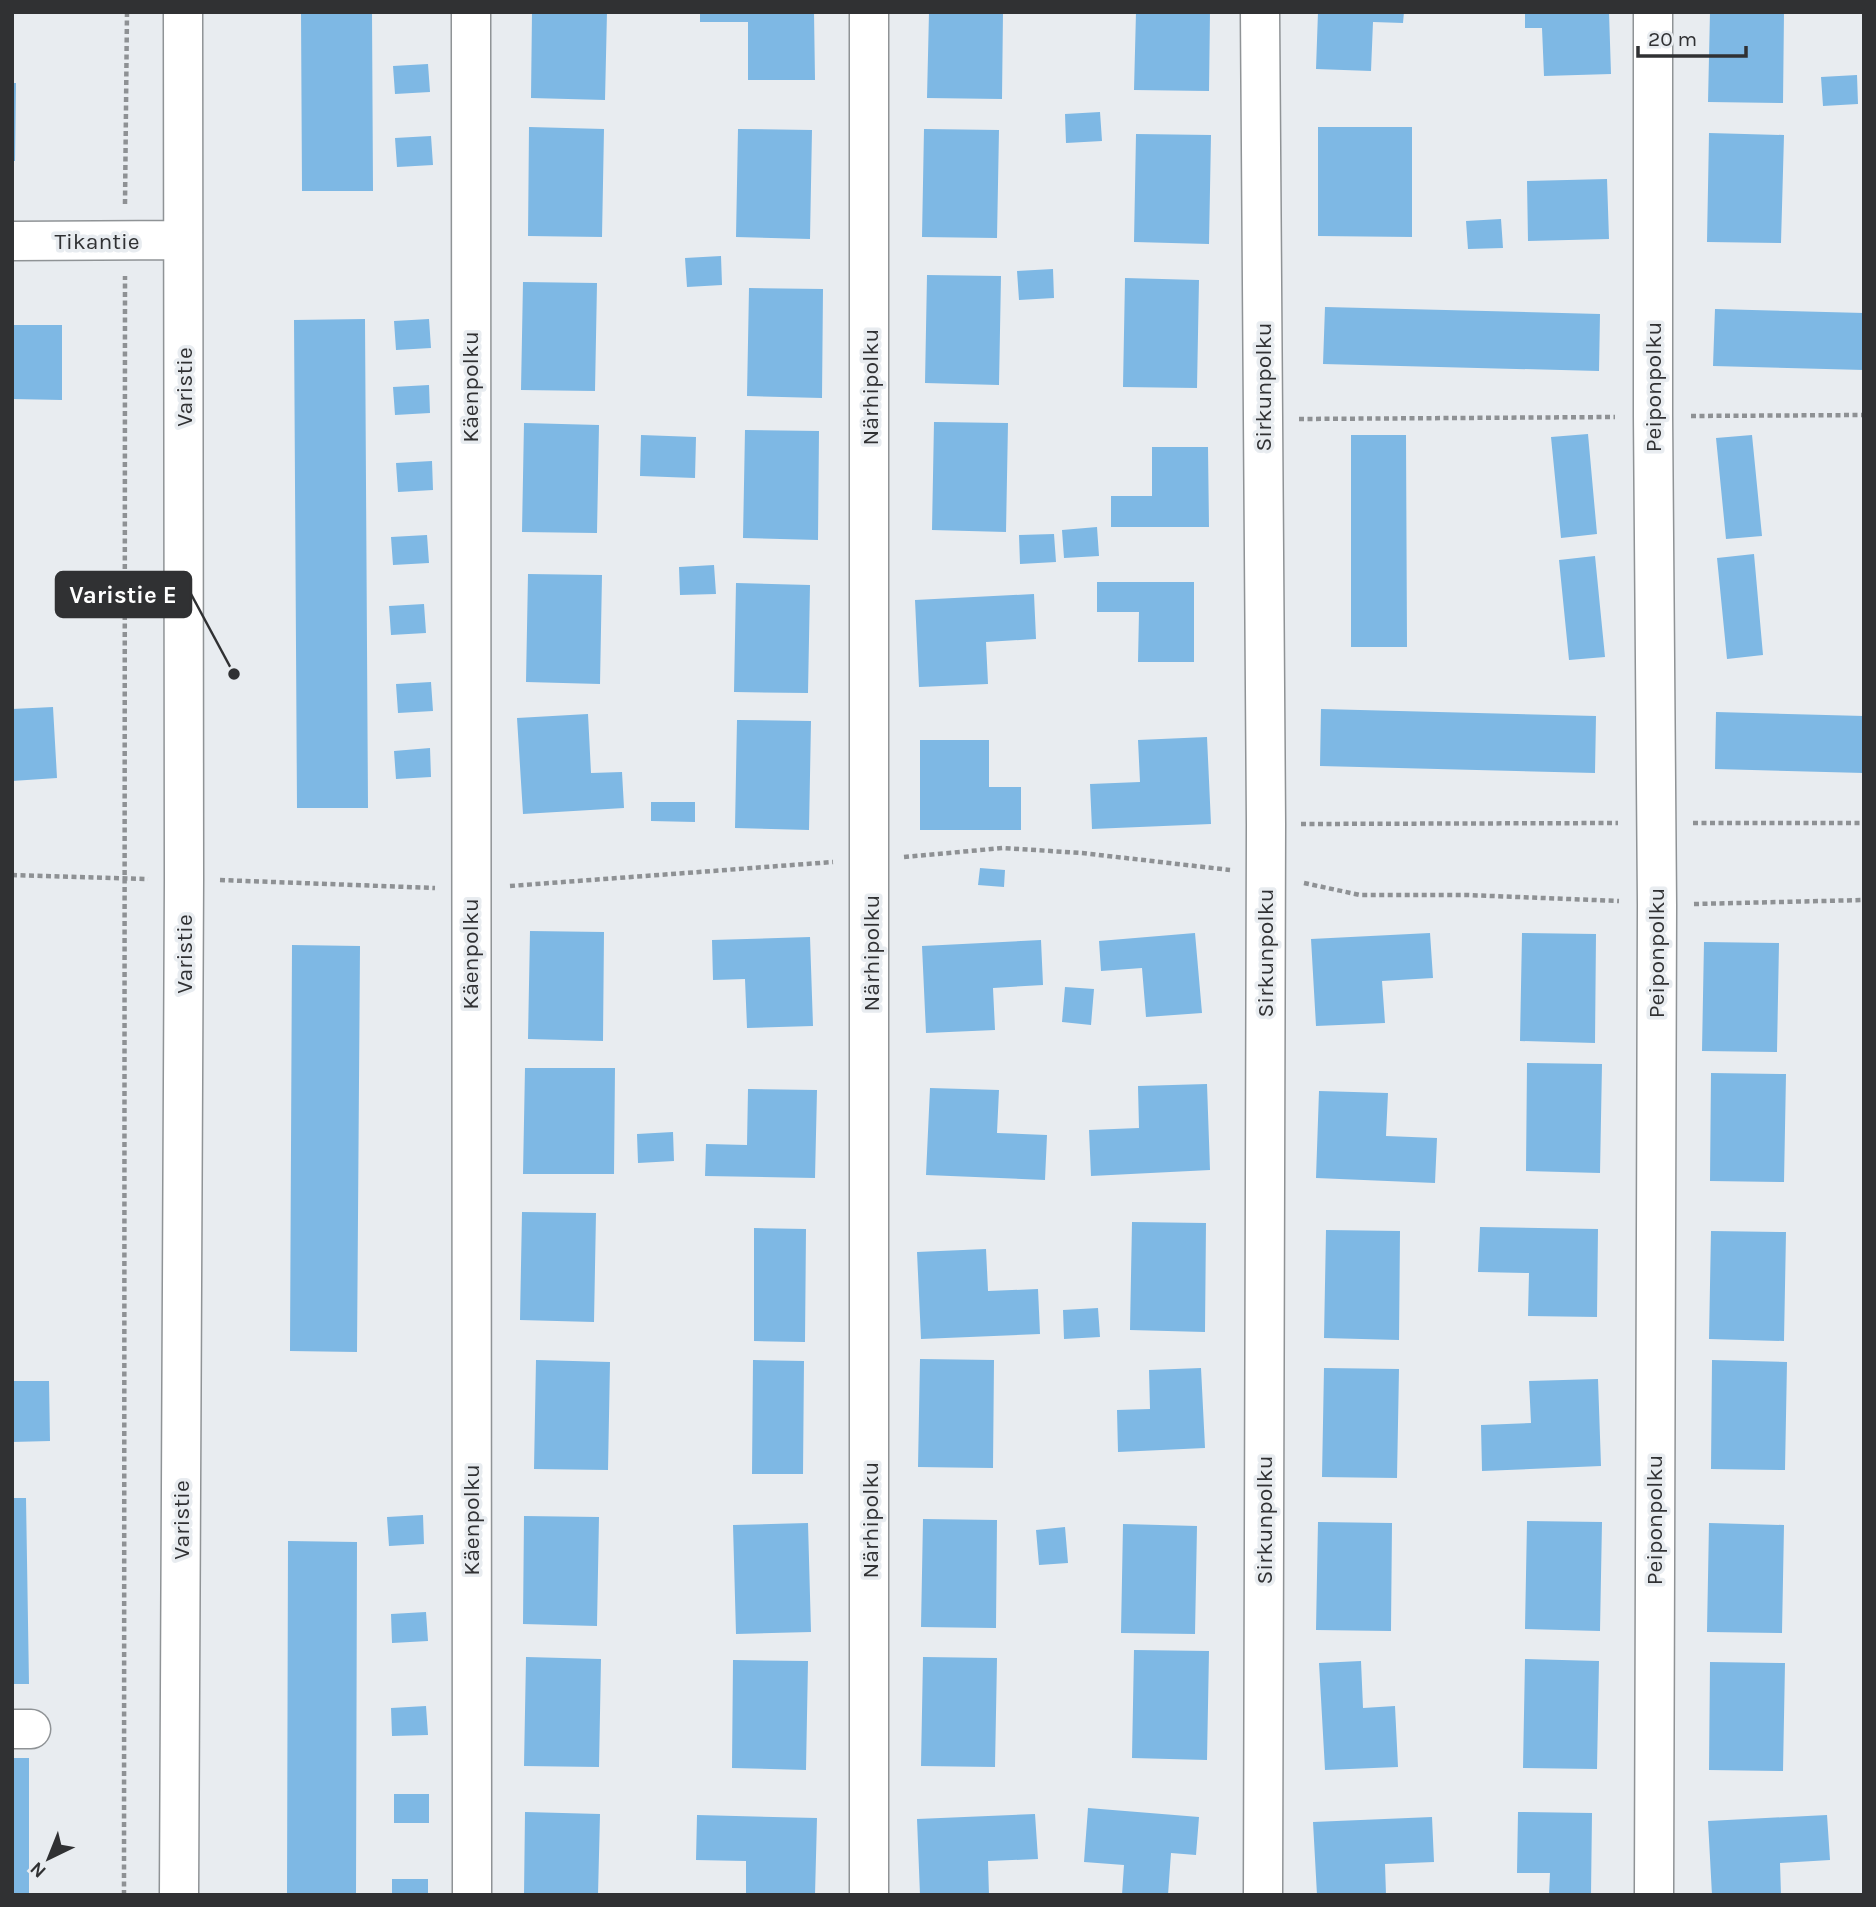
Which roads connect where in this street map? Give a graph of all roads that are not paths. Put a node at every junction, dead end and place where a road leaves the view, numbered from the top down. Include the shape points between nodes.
1 (183, 12) edge
2 (471, 12) edge
3 (869, 12) edge
4 (1260, 12) edge
5 (1653, 12) edge
6 (183, 240) junction
7 (12, 241) edge
8 (179, 1895) edge
9 (472, 1895) edge
10 (869, 1895) edge
11 (1263, 1895) edge
12 (1654, 1895) edge

1 - 6 street, Varistie
2 - 9 street, Käenpolku
3 - 10 street, Närhipolku
4 - 11 street, Sirkunpolku via 1266,824
5 - 12 street, Peiponpolku via 1657,905
6 - 7 street, Tikantie
6 - 8 street, Varistie

